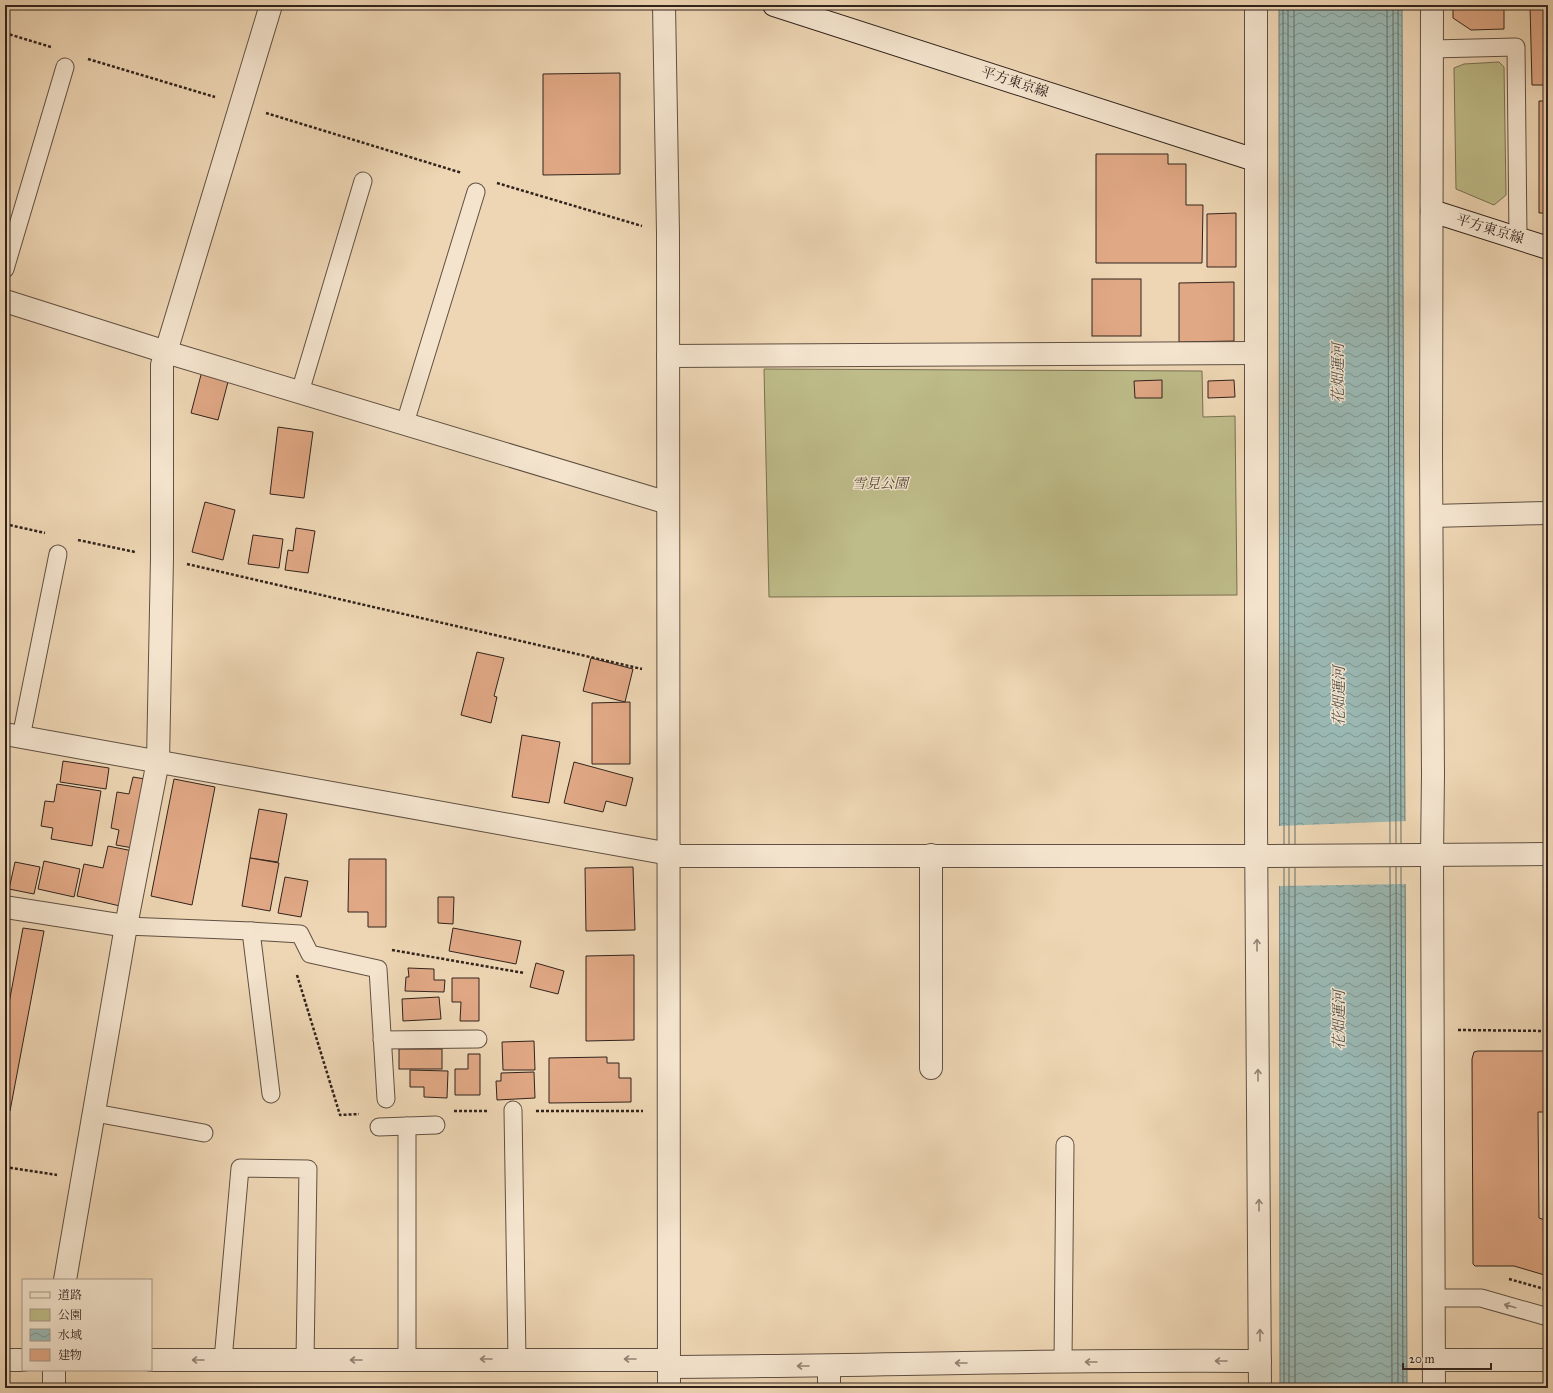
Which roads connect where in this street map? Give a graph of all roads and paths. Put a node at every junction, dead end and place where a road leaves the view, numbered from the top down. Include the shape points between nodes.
1 (271, 5) edge
2 (664, 5) edge
3 (774, 5) edge
4 (1256, 5) edge
5 (1432, 5) edge
6 (5, 33) edge
7 (54, 49) dead end
8 (1432, 49) junction
9 (84, 58) dead end
10 (65, 67) dead end
11 (240, 105) junction
12 (1255, 160) junction
13 (466, 174) dead end
14 (363, 181) dead end
15 (491, 182) dead end
16 (476, 192) dead end
17 (1432, 211) junction
18 (668, 233) junction
19 (1518, 238) junction
20 (1548, 248) edge
21 (5, 269) edge
22 (5, 301) edge
23 (166, 352) junction
24 (1255, 354) junction
25 (668, 356) junction
26 (300, 392) junction
27 (405, 423) junction
28 (668, 503) junction
29 (1548, 513) edge
30 (1432, 516) junction
31 (5, 524) edge
32 (47, 533) dead end
33 (76, 540) dead end
34 (58, 554) dead end
35 (162, 558) junction
36 (669, 676) junction
37 (13, 736) edge
38 (158, 761) junction
39 (668, 854) junction
40 (1548, 854) edge
41 (931, 855) junction
42 (1426, 855) junction
43 (1262, 856) junction
44 (5, 907) edge
45 (126, 926) junction
46 (251, 931) junction
47 (289, 934) junction
48 (385, 949) dead end
49 (524, 974) dead end
50 (1454, 1030) dead end
51 (1548, 1030) edge
52 (478, 1039) dead end
53 (382, 1040) junction
54 (931, 1068) dead end
55 (271, 1094) dead end
56 (386, 1099) dead end
57 (513, 1110) junction
58 (450, 1111) dead end
59 (644, 1111) dead end
60 (95, 1113) junction
61 (363, 1114) dead end
62 (436, 1125) dead end
63 (407, 1126) junction
64 (378, 1127) dead end
65 (204, 1133) dead end
66 (1065, 1146) dead end
67 (5, 1168) edge
68 (83, 1178) junction
69 (65, 1279) edge
70 (1434, 1298) junction
71 (1548, 1317) edge
72 (517, 1359) junction
73 (5, 1360) edge
74 (22, 1360) edge
75 (152, 1360) edge
76 (224, 1360) junction
77 (305, 1360) junction
78 (407, 1360) junction
79 (1434, 1360) junction
80 (1548, 1360) edge
81 (1260, 1361) junction
82 (1063, 1362) junction
83 (669, 1363) junction
84 (829, 1366) junction
85 (54, 1371) edge
86 (54, 1388) edge
87 (669, 1388) edge
88 (829, 1388) edge
89 (1260, 1388) edge
90 (1434, 1388) edge

1 - 11 street
2 - 18 street
3 - 12 street, 平方東京線
4 - 12 street
5 - 8 street
6 - 7 path
8 - 17 street
8 - 19 lane via 1516,47
9 - 11 path
10 - 21 lane
11 - 13 path
11 - 23 street
12 - 24 street
14 - 26 lane
15 - 18 path
16 - 27 lane
17 - 19 street, 平方東京線
17 - 30 street
18 - 25 street
19 - 20 street, 平方東京線
22 - 23 street
23 - 26 street
23 - 35 street via 162,365
24 - 25 street
24 - 43 street
25 - 28 street
26 - 27 street
27 - 28 street
28 - 36 street
29 - 30 street
30 - 42 street via 1434,775
31 - 32 path
33 - 35 path
34 - 37 lane
35 - 36 path
35 - 38 street
36 - 39 street
37 - 38 street
38 - 39 street
38 - 45 street
39 - 41 street
39 - 83 street
40 - 42 street
41 - 43 street
41 - 54 street
42 - 43 street
42 - 70 street
81 -> 43 street
44 - 45 street
45 - 46 lane
45 - 60 street
46 - 47 lane
46 - 55 lane
47 - 53 lane via 300,934 310,954 378,969
47 - 61 path via 289,948 340,1115
48 - 49 path
50 - 51 path
52 - 53 lane
53 - 56 lane
57 - 58 path
57 - 59 path
57 - 72 lane
60 - 65 lane
60 - 68 street
62 - 63 lane
63 - 64 lane
63 - 78 lane
66 - 82 lane
67 - 68 path
68 - 69 street
71 -> 70 lane via 1481,1298
70 - 79 street
72 -> 78 street
83 -> 72 street
73 - 74 street
76 -> 75 street
76 - 77 street
76 - 77 lane via 240,1168 308,1169
78 -> 77 street
79 - 80 street
79 - 90 street
81 -> 82 street
81 - 89 street
82 -> 84 street
84 -> 83 street
83 - 87 street
84 - 88 street
85 - 86 street

